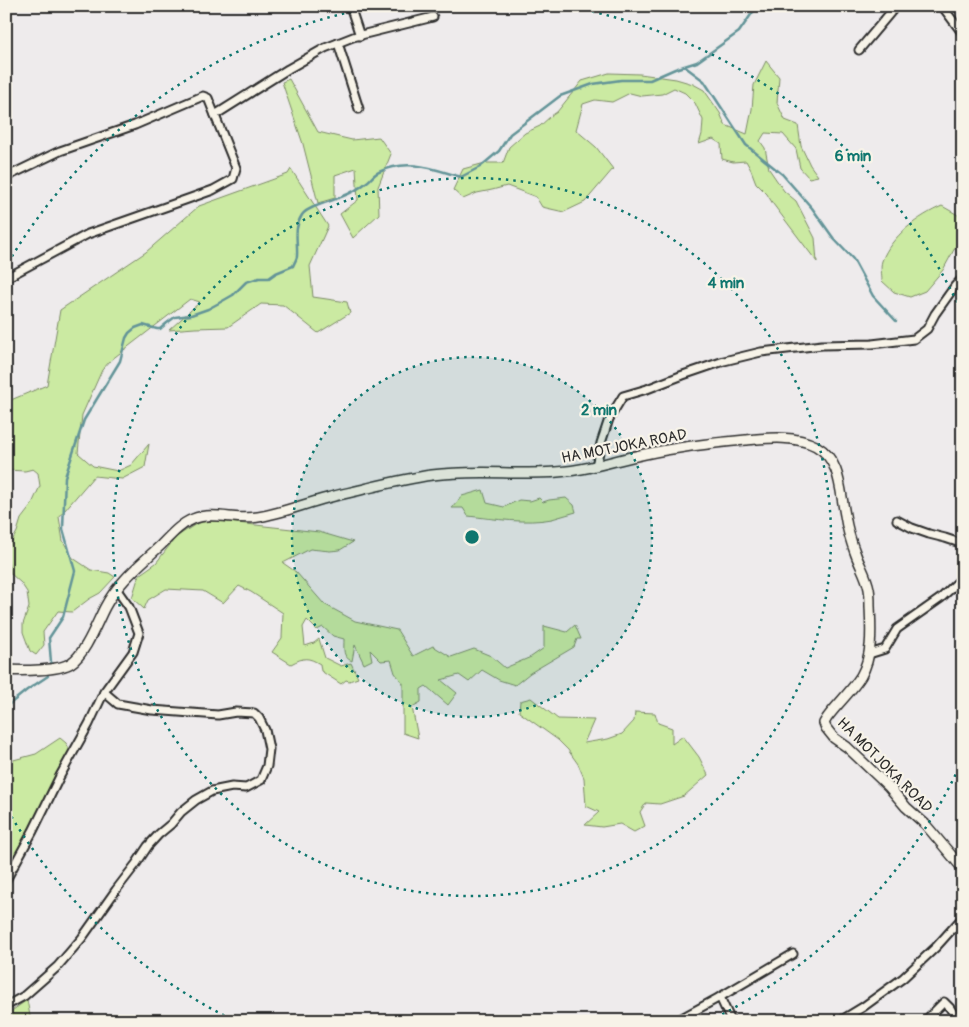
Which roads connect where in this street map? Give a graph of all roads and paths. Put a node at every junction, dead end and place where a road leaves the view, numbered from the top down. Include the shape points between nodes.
1 (350, 6) edge
2 (896, 6) edge
3 (942, 6) edge
4 (433, 17) dead end
5 (963, 34) edge
6 (360, 36) junction
7 (338, 43) junction
8 (859, 50) dead end
9 (359, 109) dead end
10 (215, 115) junction
11 (6, 177) edge
12 (6, 278) edge
13 (963, 278) edge
14 (596, 466) junction
15 (897, 520) dead end
16 (963, 544) edge
17 (963, 577) edge
18 (117, 590) junction
19 (869, 654) junction
20 (6, 670) edge
21 (104, 692) junction
22 (963, 869) edge
23 (6, 880) edge
24 (963, 916) edge
25 (793, 954) dead end
26 (720, 997) junction
27 (6, 1006) edge
28 (676, 1021) edge
29 (731, 1021) edge
30 (840, 1021) edge
31 (925, 1021) edge
32 (958, 1021) edge

1 - 6 street
2 - 8 street
3 - 5 street
4 - 6 street
6 - 7 street
7 - 9 street
7 - 10 street via 288,69
10 - 11 street via 208,98 203,96 135,126 60,151
10 - 12 street via 236,168 233,179 213,190 88,234
13 - 14 street via 934,314 926,330 914,339 761,352 724,361 623,396 609,419
14 - 18 street, HA MOTJOKA ROAD via 543,474 478,471 430,475 329,497 275,514 253,518 212,516 193,519 176,530
14 - 19 street, HA MOTJOKA ROAD via 649,453 782,437 818,447 838,473 849,536 869,588
15 - 16 street
17 - 19 street via 897,629 885,649
18 - 20 street, HA MOTJOKA ROAD via 80,653 70,664 49,669
18 - 21 street via 139,633 133,652
19 - 22 street, HA MOTJOKA ROAD via 860,676 824,723 826,728 925,824
21 - 23 street
21 - 27 street via 118,704 152,710 218,715 254,713 265,730 269,749 267,766 261,780 246,788 212,791 181,812 148,846 82,938 57,967 24,996
24 - 30 street via 903,978
25 - 26 street
26 - 28 street
26 - 29 street
31 - 32 street via 944,1002

